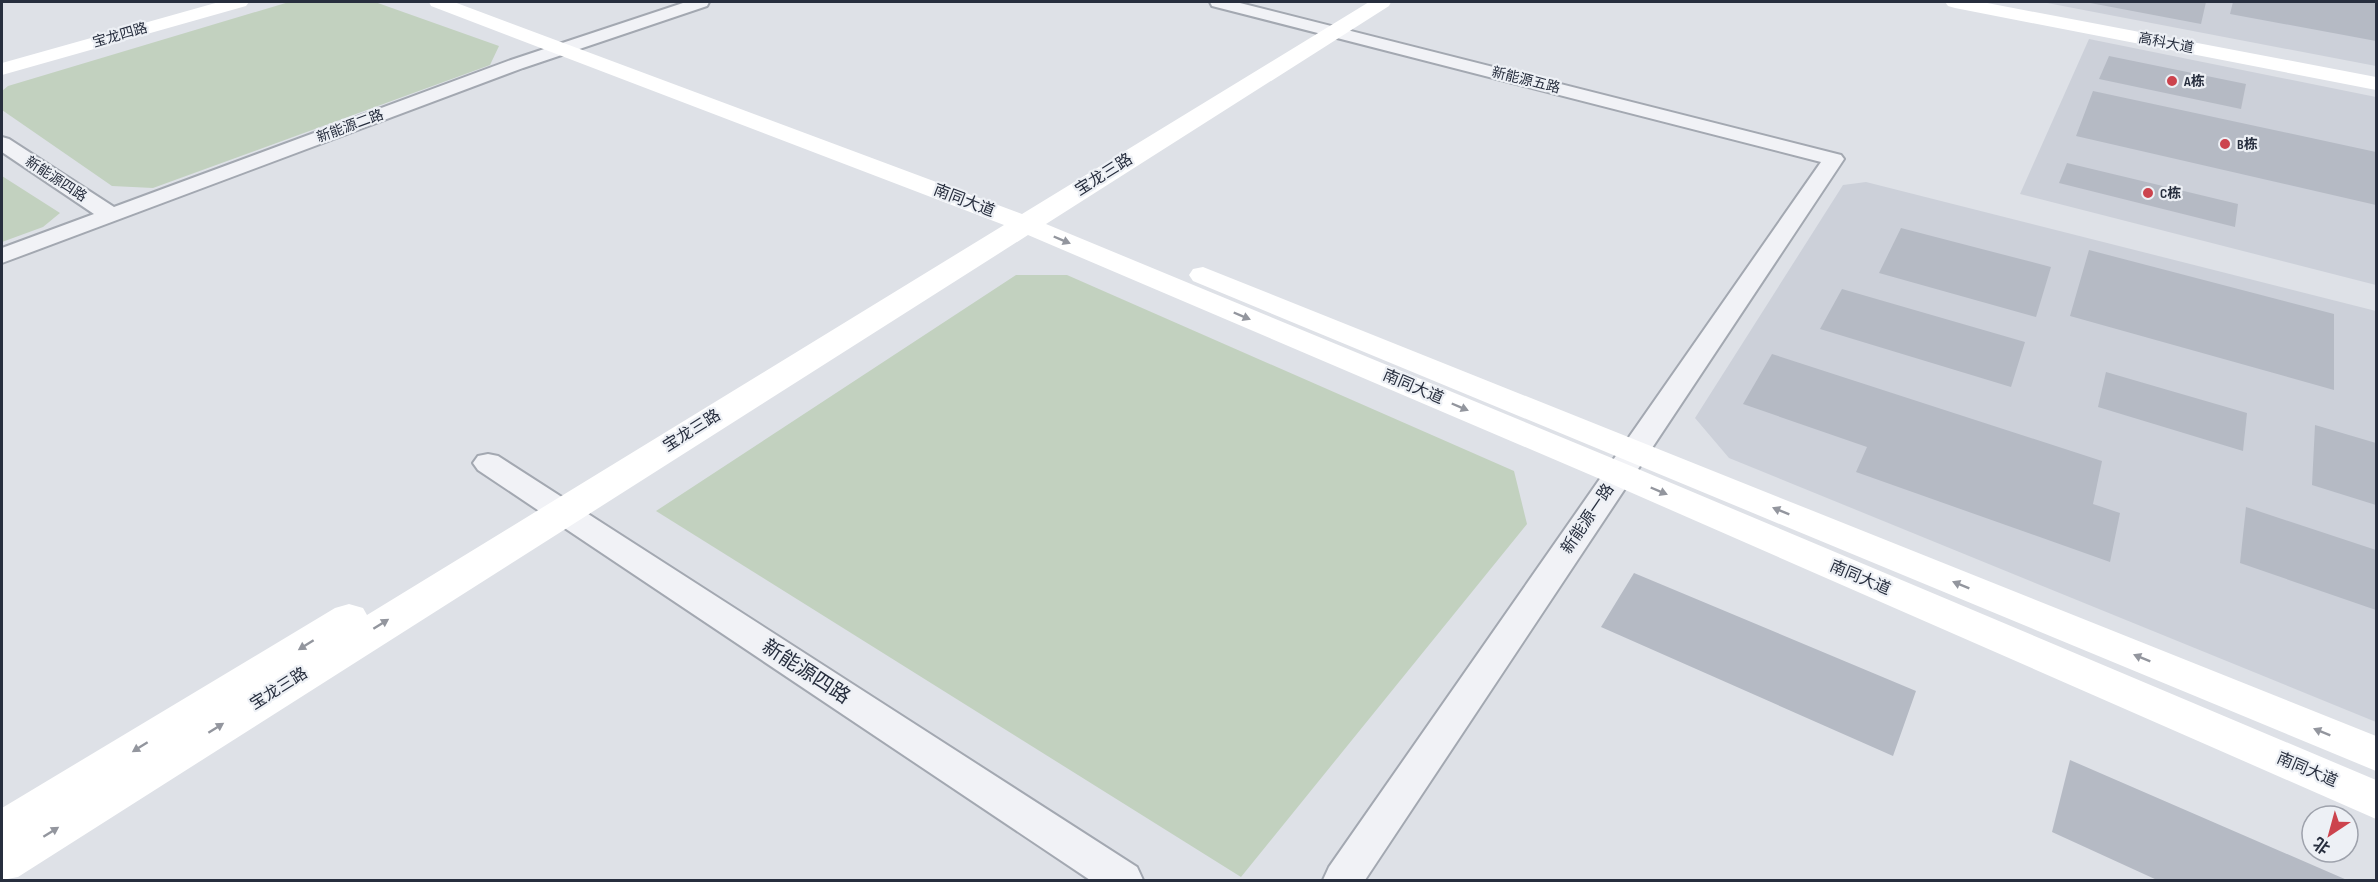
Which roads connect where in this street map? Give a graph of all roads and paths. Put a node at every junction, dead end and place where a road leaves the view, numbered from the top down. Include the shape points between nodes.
1 (239, 2) edge
2 (438, 2) edge
3 (480, 2) edge
4 (701, 2) edge
5 (1218, 2) edge
6 (1359, 2) edge
7 (1382, 2) edge
8 (1955, 2) edge
9 (1326, 29) junction
10 (575, 44) junction
11 (2, 69) edge
12 (2376, 84) edge
13 (2, 143) edge
14 (1834, 159) joint
15 (1026, 214) junction
16 (111, 215) junction
17 (2, 256) edge
18 (1627, 462) junction
19 (488, 463) dead end
20 (553, 505) junction
21 (2376, 754) edge
22 (2376, 800) edge
23 (2, 831) edge
24 (2, 863) edge
25 (1123, 880) edge
26 (1343, 880) edge

1 - 11 main road, 宝龙四路
2 - 10 main road, 南同大道
3 - 10 main road, 南同大道
4 - 10 street, 新能源二路
5 - 9 street, 新能源五路
6 - 9 main road, 宝龙三路
7 - 9 main road, 宝龙三路
8 - 12 main road, 高科大道
9 - 14 street, 新能源五路
9 - 15 main road, 宝龙三路
10 - 15 main road, 南同大道
10 - 16 street, 新能源二路
13 - 16 street, 新能源四路
14 - 18 street, 新能源一路
15 - 18 main road, 南同大道
15 - 20 main road, 宝龙三路
16 - 17 street, 新能源二路
21 -> 18 main road, 南同大道
18 -> 22 main road, 南同大道
18 - 26 street, 新能源一路
19 - 20 street, 新能源四路
20 -> 23 main road, 宝龙三路
24 -> 20 main road, 宝龙三路
20 - 25 street, 新能源四路

